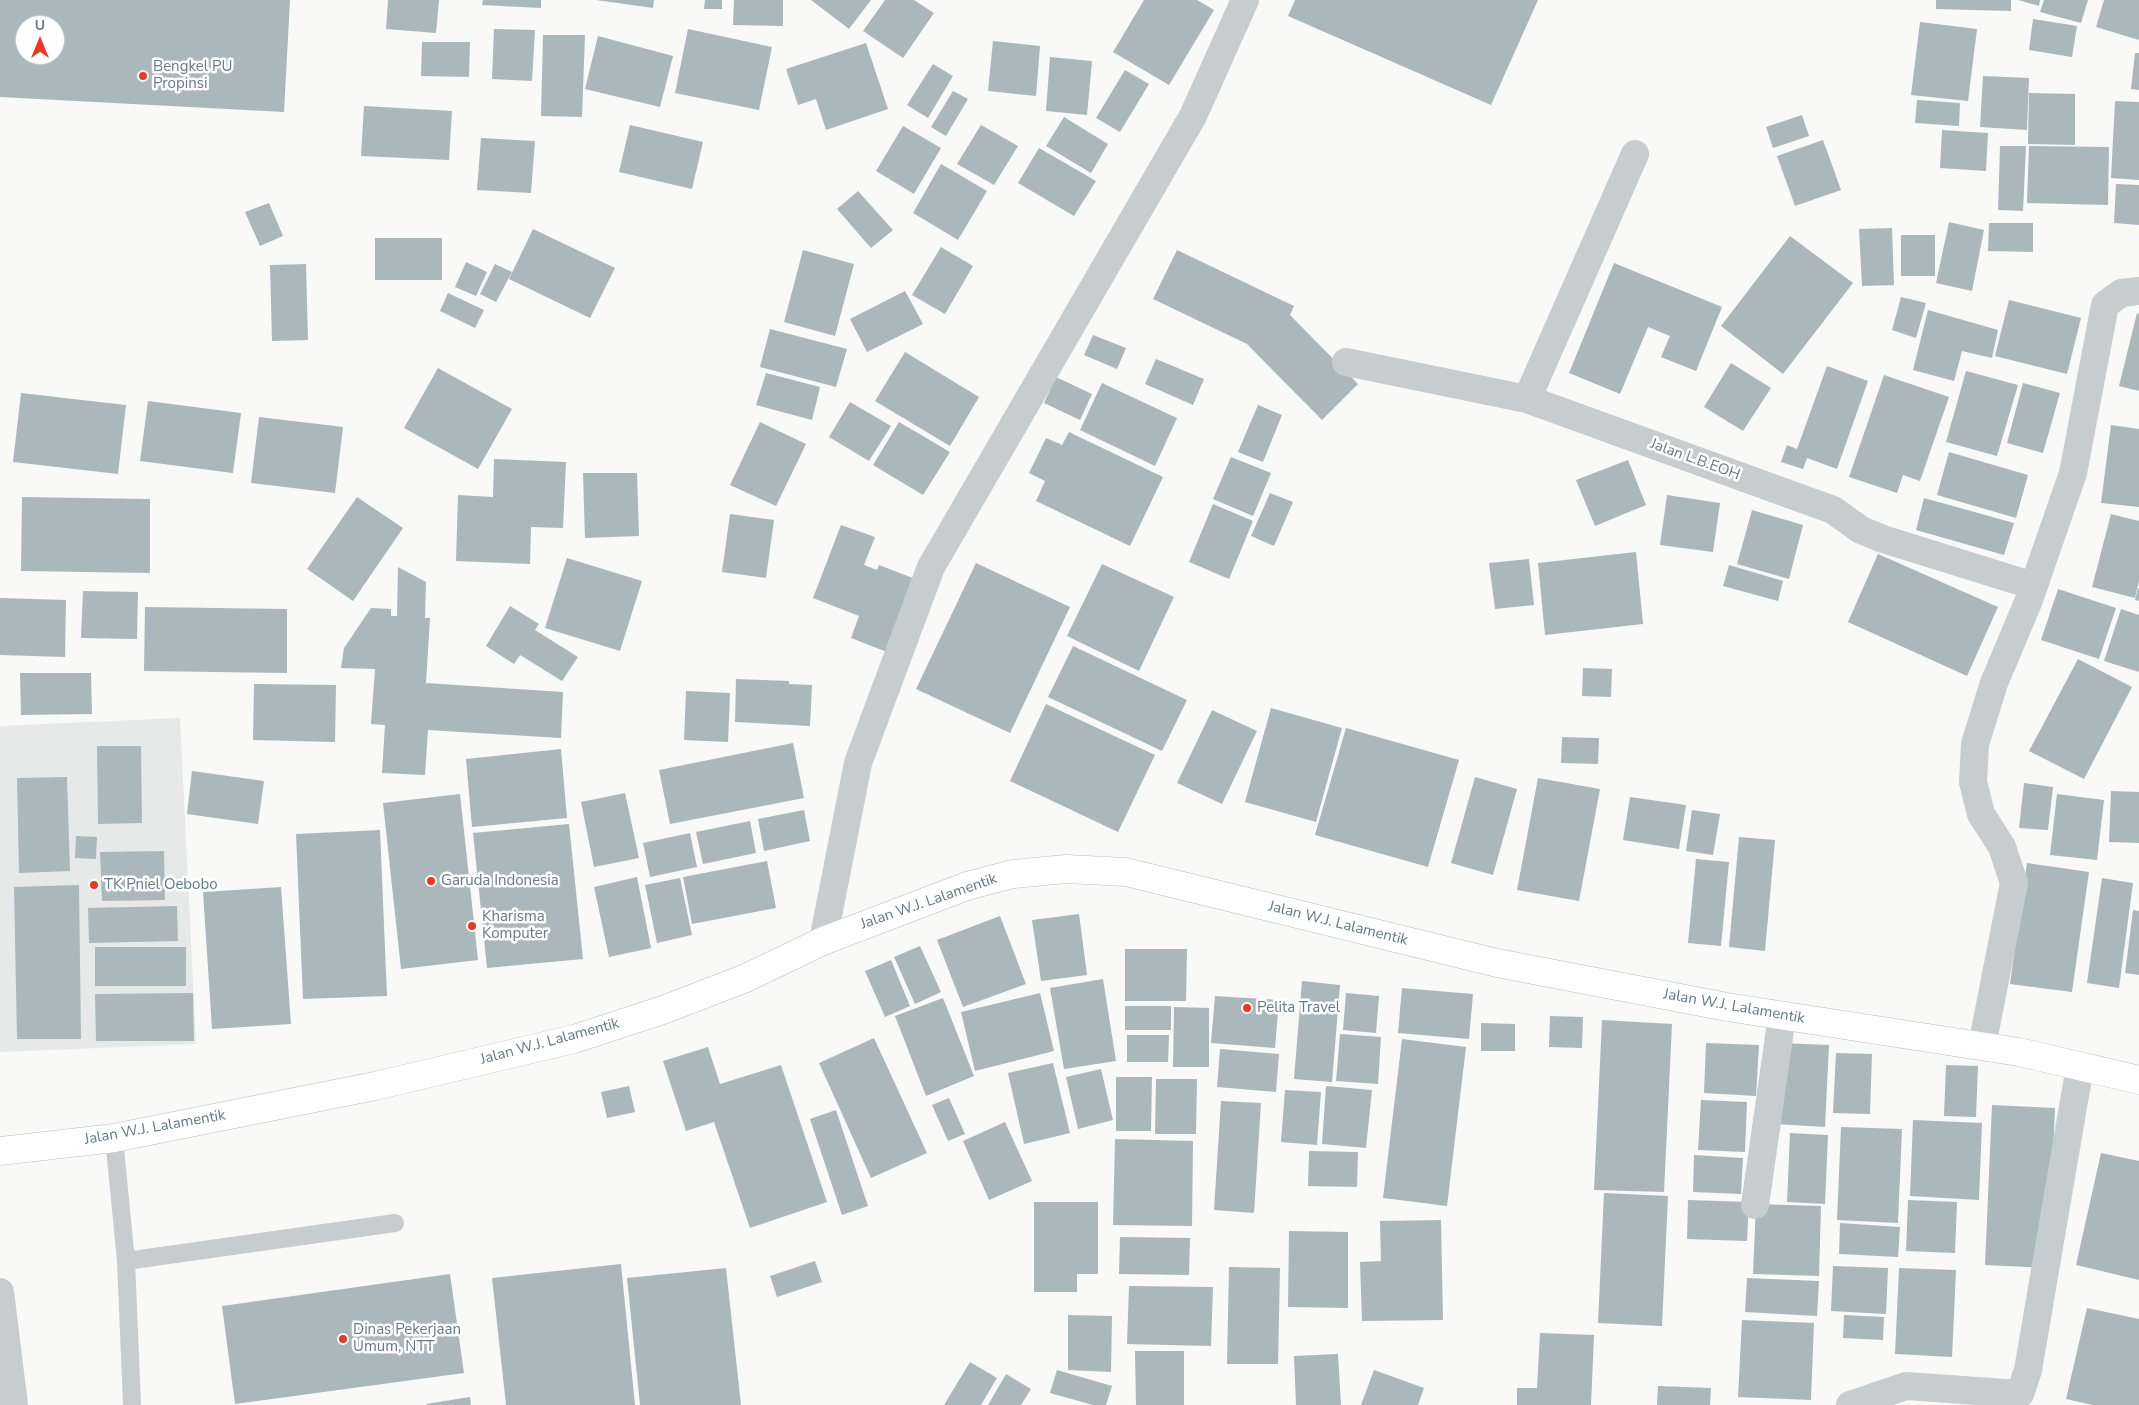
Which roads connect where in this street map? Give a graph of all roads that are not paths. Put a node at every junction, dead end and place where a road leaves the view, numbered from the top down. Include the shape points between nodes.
1 (1245, 0) edge
2 (1635, 154) dead end
3 (2139, 291) edge
4 (1346, 362) dead end
5 (1527, 399) junction
6 (2034, 586) junction
7 (823, 940) junction
8 (1782, 1016) junction
9 (1982, 1046) junction
10 (2080, 1066) junction
11 (2139, 1080) edge
12 (114, 1138) junction
13 (0, 1151) edge
14 (1755, 1205) dead end
15 (395, 1223) dead end
16 (126, 1262) junction
17 (0, 1292) edge
18 (14, 1405) edge
19 (132, 1405) edge
20 (1850, 1405) edge

1 - 7 street via 1193,116 931,566 858,763
2 - 5 street
3 - 6 street via 2121,293 2105,305 2073,473
4 - 5 street, Jalan L.B.EOH
5 - 6 street, Jalan L.B.EOH via 1833,510 1861,530 1883,539
6 - 9 street via 1994,683 1975,744 1973,782 1981,814 2002,847 2014,884
7 - 8 main road, Jalan W.J. Lalamentik via 966,886 1013,874 1066,869 1126,872 1497,963
7 - 12 main road, Jalan W.J. Lalamentik via 736,982 574,1038 374,1086
8 - 9 main road, Jalan W.J. Lalamentik
8 - 14 street
9 - 10 main road, Jalan W.J. Lalamentik
10 - 11 main road, Jalan W.J. Lalamentik
10 - 20 street via 2028,1370 2020,1394 1906,1386
12 - 13 main road, Jalan W.J. Lalamentik
12 - 16 lane
15 - 16 lane
16 - 19 lane
17 - 18 street

